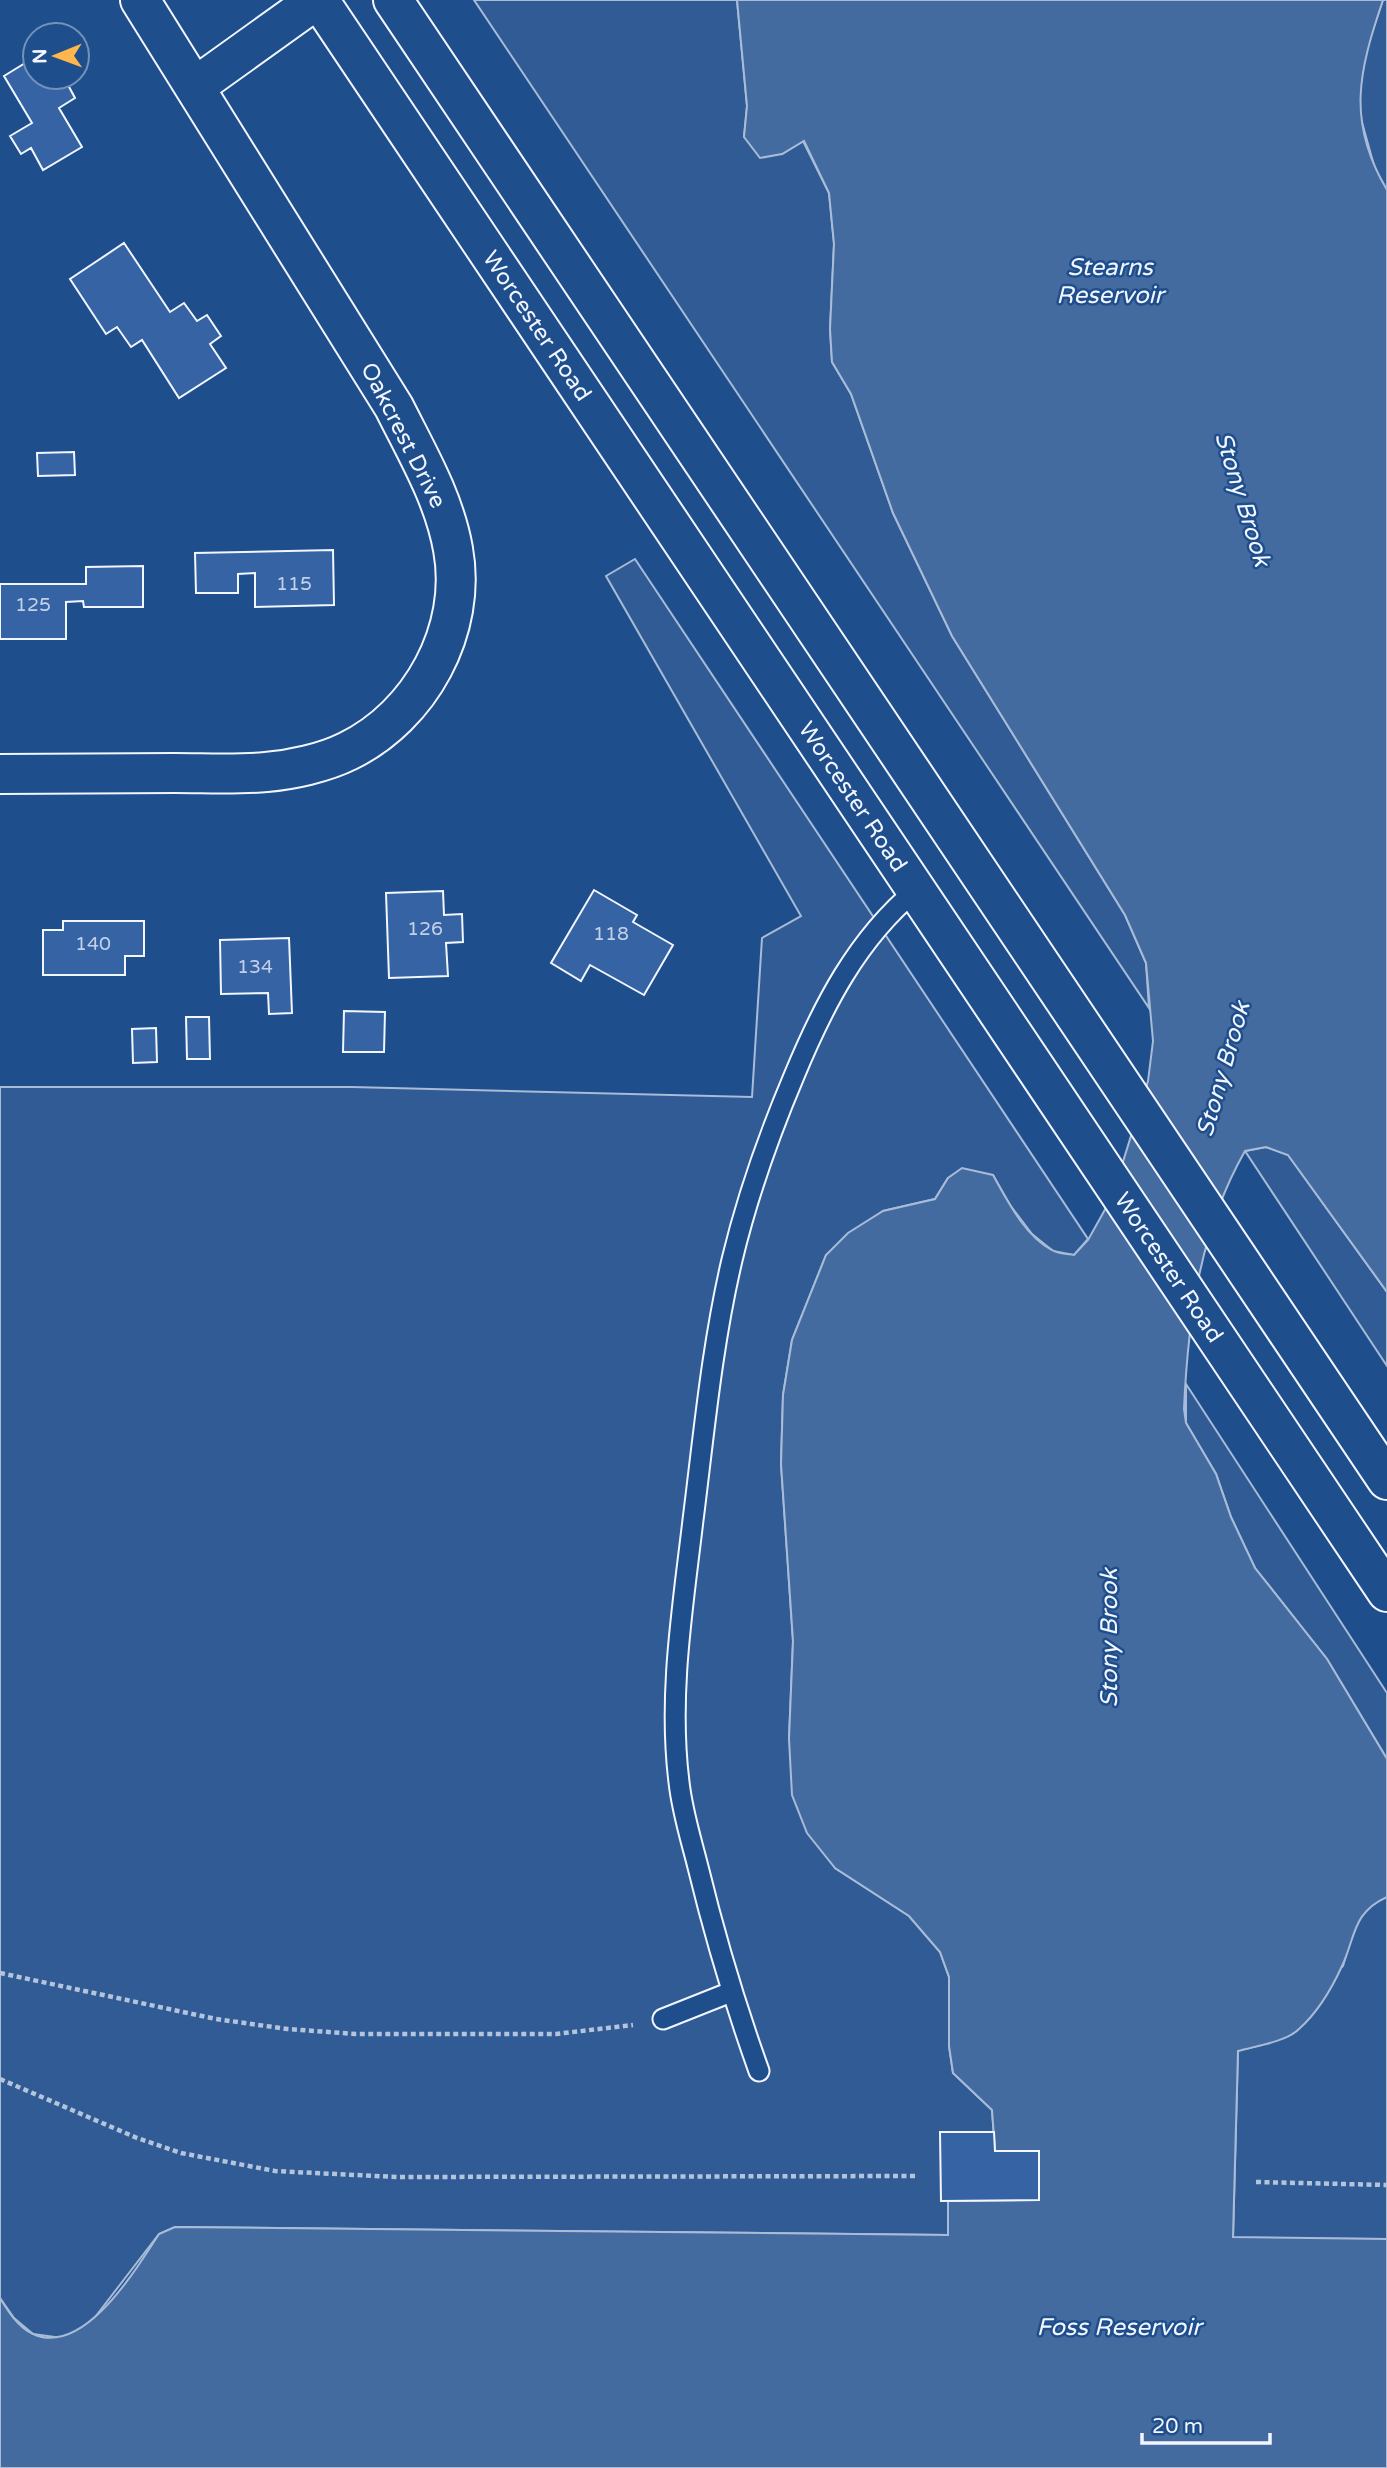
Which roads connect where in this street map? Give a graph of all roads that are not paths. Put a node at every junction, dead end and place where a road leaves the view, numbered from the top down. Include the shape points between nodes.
1 (139, 0) edge
2 (317, 0) edge
3 (393, 0) edge
4 (195, 86) junction
5 (0, 774) edge
6 (916, 890) junction
7 (1387, 1480) edge
8 (1387, 1592) edge
9 (731, 1992) junction
10 (663, 2019) road end
11 (759, 2071) dead end

1 - 4 main road, Oakcrest Drive
2 - 4 main road
2 - 6 main road, Worcester Road
3 - 7 main road
4 - 5 main road, Oakcrest Drive via 394,407 426,470 454,551 456,587 449,626 437,664 411,700 381,730 347,752 267,772
6 - 8 main road, Worcester Road
6 - 9 lane via 889,912 846,969 803,1054 751,1194 720,1319 688,1565 675,1721 679,1785
9 - 10 lane
9 - 11 lane

